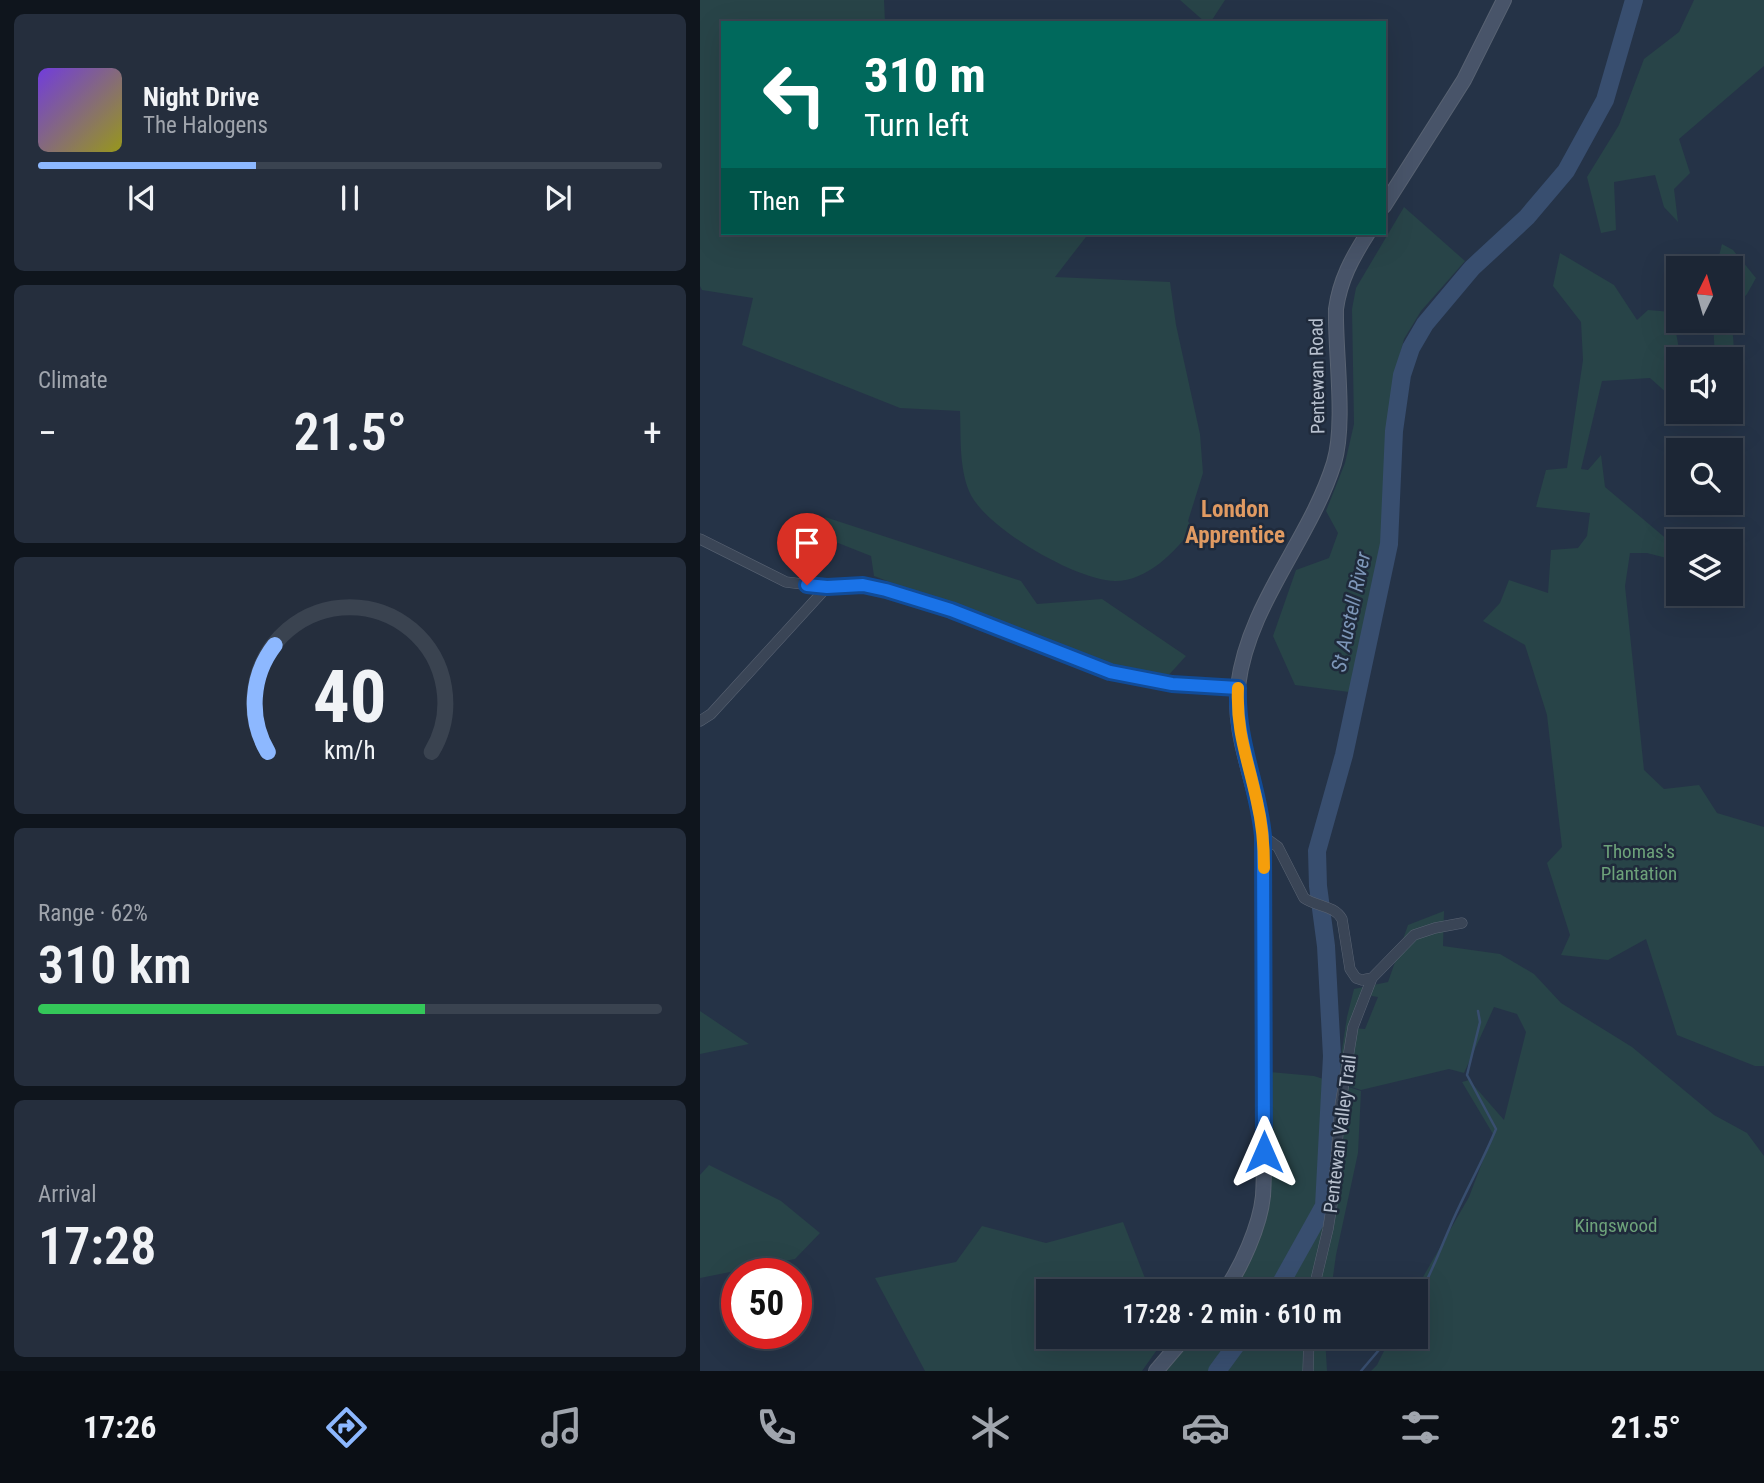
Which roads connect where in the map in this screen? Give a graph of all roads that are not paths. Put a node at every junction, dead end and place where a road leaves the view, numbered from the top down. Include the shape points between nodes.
1 (1504, 0) edge
2 (1386, 203) edge
3 (1367, 235) edge
4 (700, 539) edge
5 (827, 587) junction
6 (1238, 688) junction
7 (700, 721) edge
8 (1263, 836) junction
9 (1462, 923) dead end
10 (1372, 978) junction
11 (1233, 1279) edge
12 (1316, 1279) edge
13 (1175, 1349) edge
14 (1309, 1349) edge
15 (1156, 1371) edge
16 (1308, 1371) edge

1 - 2 main road via 1464,80
3 - 6 main road, Pentewan Road via 1338,290 1335,459 1250,639
4 - 5 street via 786,582
5 - 6 street via 863,585 899,594 1110,672 1172,684
5 - 7 street
6 - 8 main road, Pentewan Road via 1240,733
8 - 10 street via 1278,847 1298,889 1311,904 1333,909 1342,919 1353,974 1362,980
8 - 11 main road, Pentewan Road via 1263,1198
9 - 10 street via 1414,935
10 - 12 street, Pentewan Valley Trail via 1353,1027 1340,1107 1333,1198
13 - 15 main road
14 - 16 street

